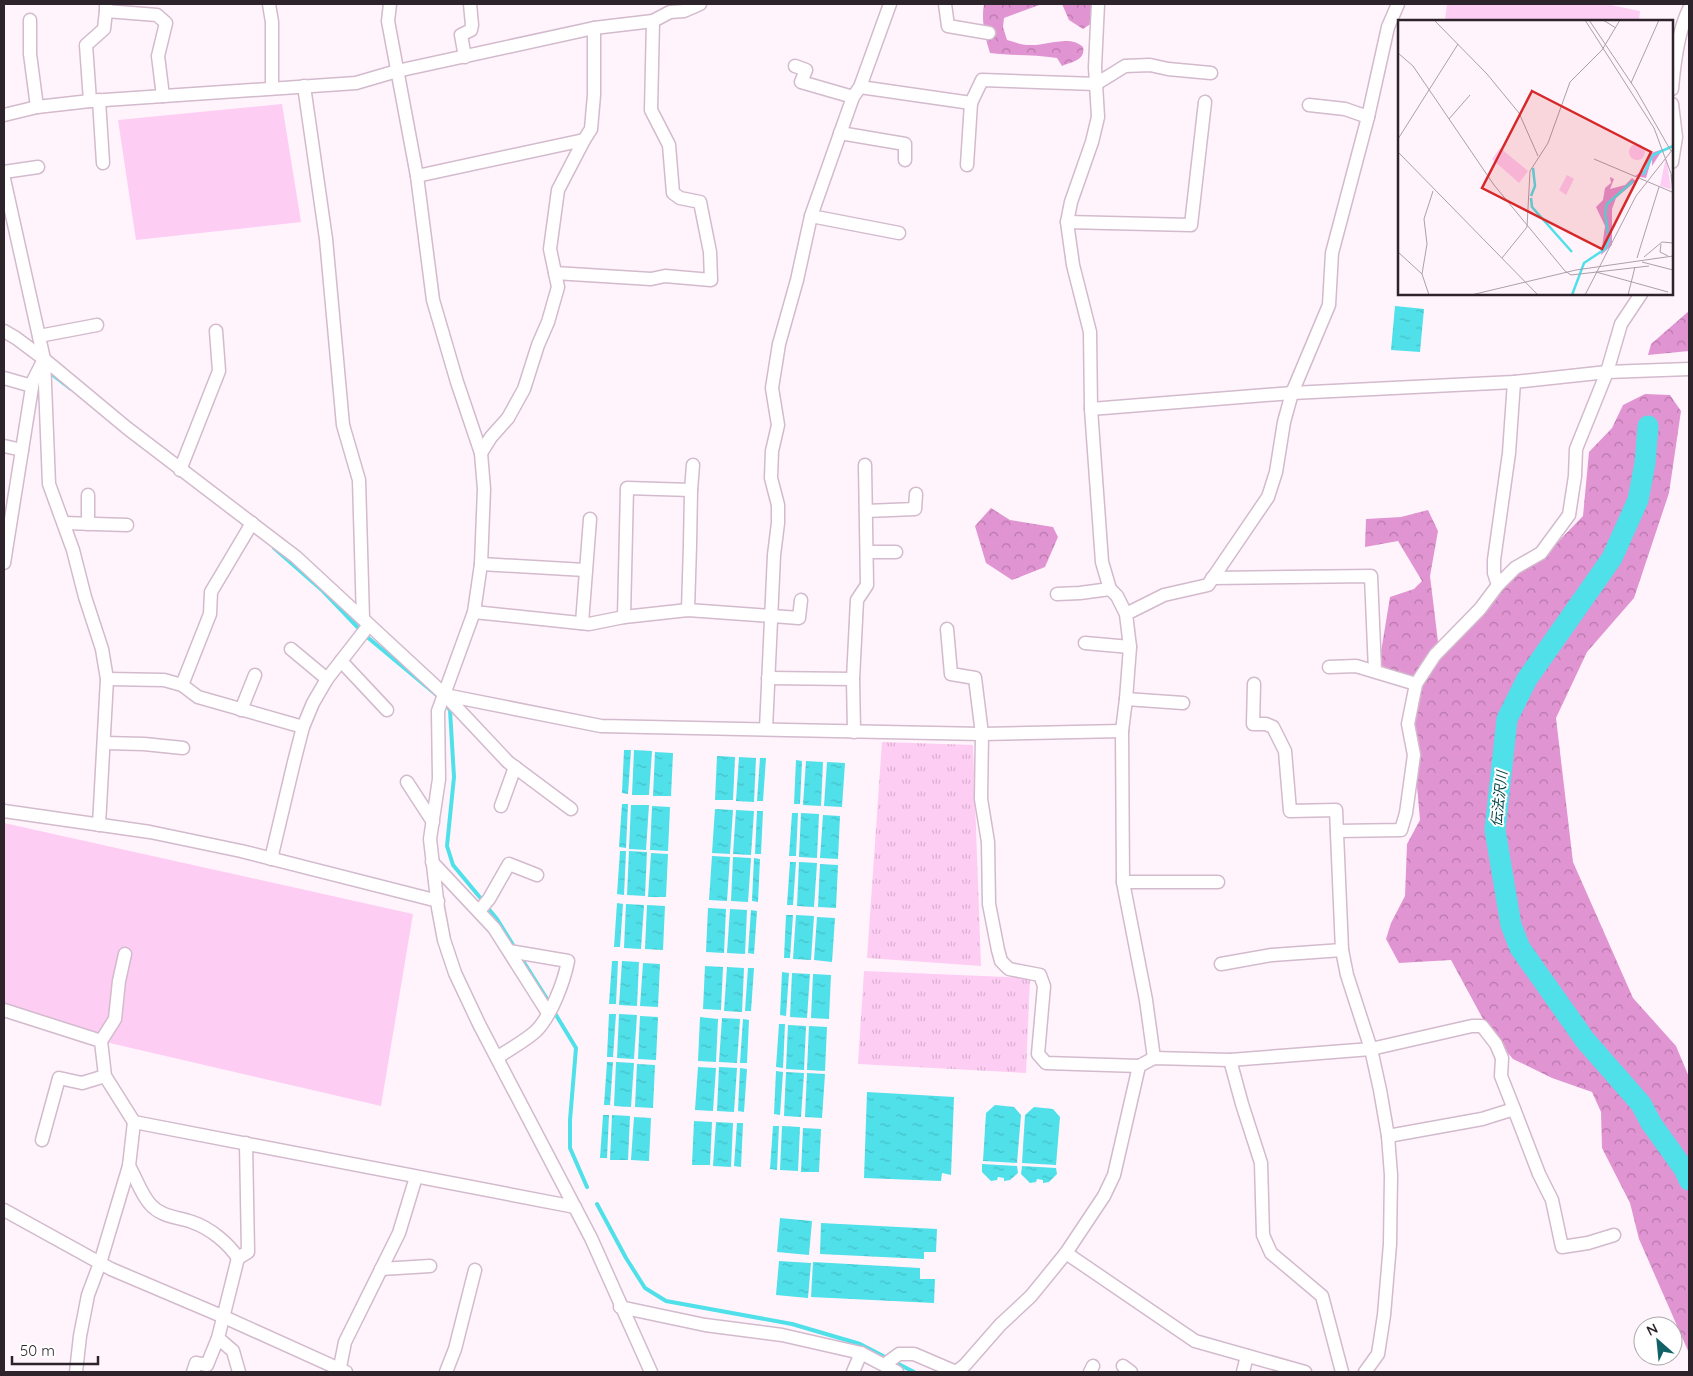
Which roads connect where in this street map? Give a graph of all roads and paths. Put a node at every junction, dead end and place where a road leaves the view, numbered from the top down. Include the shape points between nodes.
1 (269, 4) edge
2 (390, 4) edge
3 (470, 4) edge
4 (700, 4) edge
5 (890, 4) edge
6 (945, 4) edge
7 (1098, 4) edge
8 (1398, 4) edge
9 (106, 7) edge
10 (670, 8) edge
11 (1689, 9) edge
12 (30, 20) dead end
13 (652, 21) junction
14 (594, 28) junction
15 (989, 32) dead end
16 (464, 57) junction
17 (795, 66) dead end
18 (397, 71) junction
19 (1211, 73) dead end
20 (1673, 78) edge
21 (1096, 84) junction
22 (304, 86) junction
23 (272, 88) junction
24 (856, 92) junction
25 (163, 96) junction
26 (94, 100) junction
27 (1205, 102) dead end
28 (970, 103) junction
29 (1309, 105) dead end
30 (37, 107) junction
31 (1673, 112) edge
32 (4, 115) edge
33 (1368, 117) junction
34 (840, 134) junction
35 (584, 140) junction
36 (1673, 156) edge
37 (905, 160) dead end
38 (102, 163) dead end
39 (967, 165) dead end
40 (38, 167) dead end
41 (4, 172) edge
42 (417, 176) junction
43 (4, 179) edge
44 (811, 216) junction
45 (1067, 222) junction
46 (898, 233) dead end
47 (556, 273) junction
48 (1640, 295) edge
49 (97, 325) dead end
50 (4, 331) edge
51 (216, 331) dead end
52 (39, 336) junction
53 (44, 359) junction
54 (1689, 369) edge
55 (1607, 372) junction
56 (4, 378) edge
57 (1514, 382) junction
58 (32, 386) junction
59 (1292, 394) junction
60 (1090, 408) junction
61 (4, 446) edge
62 (22, 450) junction
63 (482, 453) junction
64 (693, 465) dead end
65 (865, 465) dead end
66 (180, 470) junction
67 (690, 490) junction
68 (916, 494) dead end
69 (88, 495) dead end
70 (866, 511) junction
71 (590, 519) dead end
72 (64, 523) junction
73 (252, 523) junction
74 (88, 524) junction
75 (127, 525) dead end
76 (867, 552) junction
77 (896, 552) dead end
78 (4, 563) edge
79 (481, 564) junction
80 (585, 570) junction
81 (1212, 578) junction
82 (1498, 585) junction
83 (1110, 589) junction
84 (1057, 594) dead end
85 (801, 600) dead end
86 (688, 610) junction
87 (474, 612) junction
88 (1126, 614) junction
89 (624, 617) junction
90 (771, 617) junction
91 (582, 623) junction
92 (364, 627) junction
93 (947, 629) dead end
94 (1085, 643) dead end
95 (1130, 647) junction
96 (291, 649) dead end
97 (341, 660) junction
98 (1329, 666) dead end
99 (1375, 671) junction
100 (255, 675) dead end
101 (768, 678) junction
102 (106, 679) junction
103 (327, 679) junction
104 (853, 679) junction
105 (1254, 684) dead end
106 (1416, 684) junction
107 (182, 686) junction
108 (444, 696) junction
109 (1126, 699) junction
110 (1183, 702) dead end
111 (241, 710) junction
112 (387, 710) dead end
113 (303, 727) junction
114 (766, 729) junction
115 (1122, 730) junction
116 (854, 732) junction
117 (982, 734) junction
118 (104, 743) junction
119 (183, 748) dead end
120 (515, 767) junction
121 (407, 782) dead end
122 (502, 806) dead end
123 (571, 809) dead end
124 (4, 811) edge
125 (432, 822) junction
126 (99, 825) junction
127 (1337, 831) junction
128 (271, 859) junction
129 (432, 862) junction
130 (537, 875) dead end
131 (1123, 882) junction
132 (1218, 882) dead end
133 (438, 901) junction
134 (479, 910) junction
135 (1342, 950) junction
136 (515, 952) junction
137 (125, 954) dead end
138 (1221, 964) dead end
139 (551, 1009) junction
140 (4, 1010) edge
141 (101, 1041) junction
142 (1371, 1049) junction
143 (498, 1057) junction
144 (1154, 1058) junction
145 (1230, 1060) junction
146 (1139, 1066) junction
147 (105, 1076) junction
148 (1514, 1109) junction
149 (134, 1122) junction
150 (1388, 1136) junction
151 (42, 1140) dead end
152 (246, 1143) junction
153 (129, 1166) junction
154 (416, 1177) junction
155 (574, 1207) junction
156 (4, 1210) edge
157 (1614, 1235) dead end
158 (1066, 1253) junction
159 (238, 1258) junction
160 (100, 1263) junction
161 (430, 1266) dead end
162 (381, 1269) junction
163 (475, 1270) dead end
164 (620, 1307) junction
165 (224, 1317) junction
166 (218, 1338) junction
167 (861, 1353) junction
168 (1246, 1356) junction
169 (884, 1365) junction
170 (342, 1371) edge
171 (76, 1372) edge
172 (193, 1372) edge
173 (239, 1372) edge
174 (446, 1372) edge
175 (651, 1372) edge
176 (853, 1372) edge
177 (897, 1372) edge
178 (1243, 1372) edge
179 (1305, 1372) edge
180 (1342, 1372) edge
181 (1365, 1372) edge

1 - 23 street
2 - 18 street via 388,21
3 - 16 street via 472,25 471,30 462,36
4 - 10 street via 684,11
5 - 24 street
6 - 15 street via 948,26
7 - 21 street
8 - 33 street via 1388,27
9 - 25 street via 157,15 166,23 158,56
9 - 26 street via 104,29 86,45
10 - 13 street
11 - 20 street
12 - 30 street via 30,54
13 - 14 street
13 - 47 street via 651,110 669,145 673,193 680,198 700,202 710,252 711,280
14 - 16 street
14 - 35 street via 591,129
16 - 18 street
17 - 24 street via 806,70 801,82
18 - 22 street via 356,83
18 - 42 street
19 - 21 street via 1168,70 1150,65 1125,66
21 - 28 street via 982,80
21 - 45 street via 1098,117
22 - 23 street
22 - 92 street via 326,238 343,425 358,480
23 - 25 street
24 - 28 street
24 - 34 street
25 - 26 street
26 - 30 street
26 - 38 street
27 - 45 street via 1191,225
28 - 39 street
29 - 33 street via 1345,109
30 - 32 street
31 - 36 street via 1676,137
33 - 59 street via 1332,253 1329,305
34 - 37 street via 905,144
34 - 44 street
35 - 42 street
35 - 47 street via 558,190 550,249
40 - 41 street
42 - 63 street via 433,300
43 - 52 street
44 - 46 street
44 - 90 street via 779,344 772,388 778,425 772,451 771,478 778,505 778,523
45 - 60 street via 1072,265 1090,332
47 - 63 street via 558,287 524,389 508,418
48 - 55 street via 1621,324
49 - 52 street
50 - 53 street
51 - 66 street via 219,370
52 - 53 street
53 - 58 street
53 - 66 street
53 - 72 street via 50,484
54 - 55 street
55 - 57 street
55 - 82 street via 1576,449 1569,515 1541,554 1516,568
56 - 58 street
57 - 59 street
57 - 82 street via 1509,453 1494,560
58 - 62 street
59 - 60 street
59 - 81 street via 1268,497
60 - 83 street via 1102,562
61 - 62 street
62 - 78 street
63 - 79 street
64 - 67 street
65 - 70 street
66 - 73 street
67 - 86 street
67 - 89 street via 627,488
68 - 70 street via 915,509
69 - 74 street
70 - 76 street
71 - 80 street
72 - 74 street
72 - 102 street via 102,649
73 - 92 street via 296,557
73 - 107 street via 211,592 210,614
74 - 75 street
76 - 77 street
76 - 104 street via 867,585 857,600
79 - 80 street
79 - 87 street
80 - 91 street
81 - 88 street via 1208,584 1164,596
81 - 99 street via 1371,576
82 - 106 street via 1480,610 1435,655
83 - 84 street
83 - 88 street
85 - 90 street via 799,618
86 - 89 street
86 - 90 street
87 - 91 street
87 - 108 street
88 - 95 street
89 - 91 street
90 - 101 street
92 - 97 street
92 - 108 street
93 - 117 street via 951,674 975,678
94 - 95 street
95 - 109 street
96 - 103 street
97 - 103 street
97 - 112 street
98 - 99 street via 1356,666
99 - 106 street
100 - 111 street
101 - 104 street
101 - 114 street
102 - 107 street via 164,680
102 - 118 street
103 - 113 street
104 - 116 street
105 - 127 street via 1253,724 1274,727 1285,751 1290,811 1336,810
106 - 127 street via 1408,724 1414,755 1401,830
107 - 111 street via 198,697
108 - 114 street via 601,726
108 - 120 street
108 - 125 street via 438,711 439,779
109 - 110 street
109 - 115 street
111 - 113 street
113 - 128 street
114 - 116 street
115 - 117 street
115 - 131 street
116 - 117 street
117 - 146 street via 981,799 988,842 989,904 1001,962 1009,969 1040,975 1044,986 1038,1054 1046,1063
118 - 119 street
118 - 126 street
120 - 122 street
120 - 123 street
121 - 125 street
124 - 126 street
125 - 129 street
126 - 128 street via 150,832
127 - 135 street
128 - 133 street
129 - 133 street
129 - 134 street
130 - 134 street via 509,864
131 - 132 street
131 - 144 street
133 - 143 street via 444,940 455,973
134 - 136 street
135 - 138 street via 1272,955
135 - 142 street
136 - 139 street
136 - 139 street via 568,961
137 - 141 street via 115,1019
139 - 143 street via 536,1031
140 - 141 street
141 - 147 street
142 - 145 street
142 - 148 street via 1482,1026 1502,1058 1501,1076
142 - 150 street
143 - 155 street
144 - 145 street
144 - 146 street
145 - 180 street via 1261,1163 1263,1235 1271,1253 1322,1296
146 - 158 street via 1114,1175
147 - 149 street
147 - 151 street via 82,1083 59,1078
148 - 150 street via 1482,1119
148 - 157 street via 1552,1200 1562,1246
149 - 152 street
149 - 153 street
150 - 181 street via 1390,1244 1384,1316 1378,1354
152 - 154 street
152 - 159 street via 248,1252
153 - 159 street via 149,1204 160,1212 196,1223 230,1247
153 - 160 street
154 - 155 street
154 - 162 street via 399,1233
155 - 164 street
156 - 160 street
158 - 168 street via 1195,1341
158 - 169 street via 1031,1296 956,1372 914,1354 899,1354
159 - 165 street
160 - 165 street
160 - 171 street via 88,1295
161 - 162 street
162 - 170 street via 345,1342
163 - 174 street
164 - 167 street via 706,1326 782,1335
164 - 175 street
165 - 166 street
165 - 170 street
166 - 172 street via 207,1365 196,1363
166 - 173 street via 233,1351
167 - 169 street
167 - 176 street
168 - 178 street
168 - 179 street
169 - 177 street

